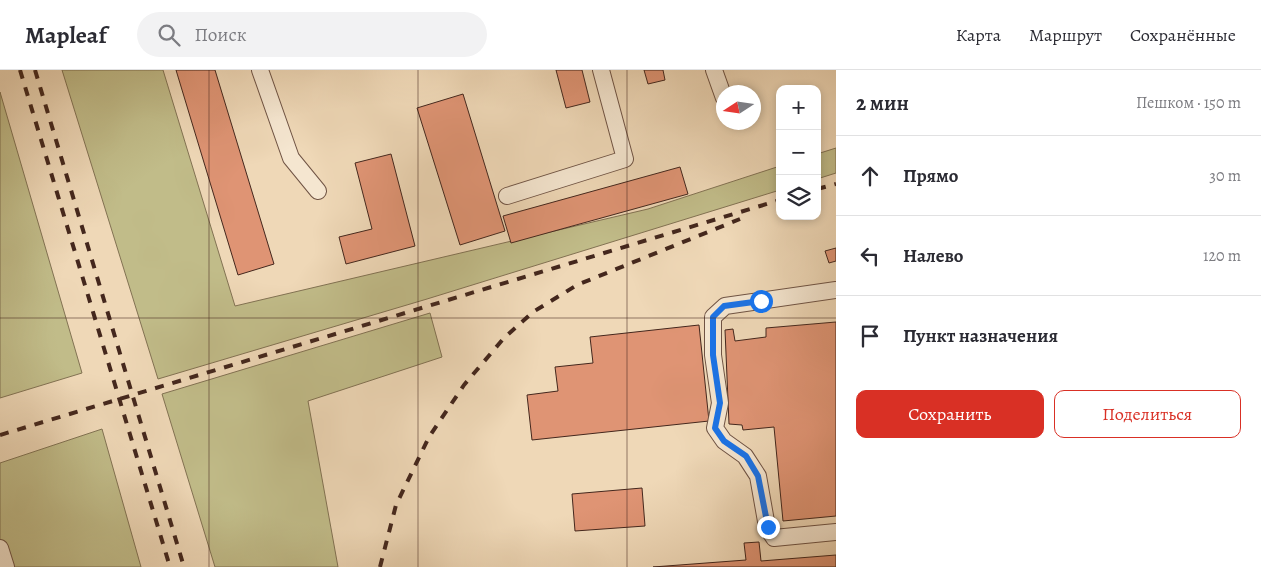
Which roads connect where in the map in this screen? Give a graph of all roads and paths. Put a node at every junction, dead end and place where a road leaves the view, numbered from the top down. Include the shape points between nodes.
1 (260, 70) edge
2 (601, 70) edge
3 (714, 70) edge
4 (719, 85) edge
5 (318, 191) dead end
6 (507, 196) dead end
7 (836, 290) edge
8 (836, 532) edge
9 (0, 548) edge
10 (6, 567) edge

1 - 5 lane via 291,158
2 - 6 lane via 625,159
3 - 4 lane
7 - 8 lane via 724,306 713,317 713,355 720,403 715,428 724,441 746,456 758,476 768,527 774,538
9 - 10 lane

